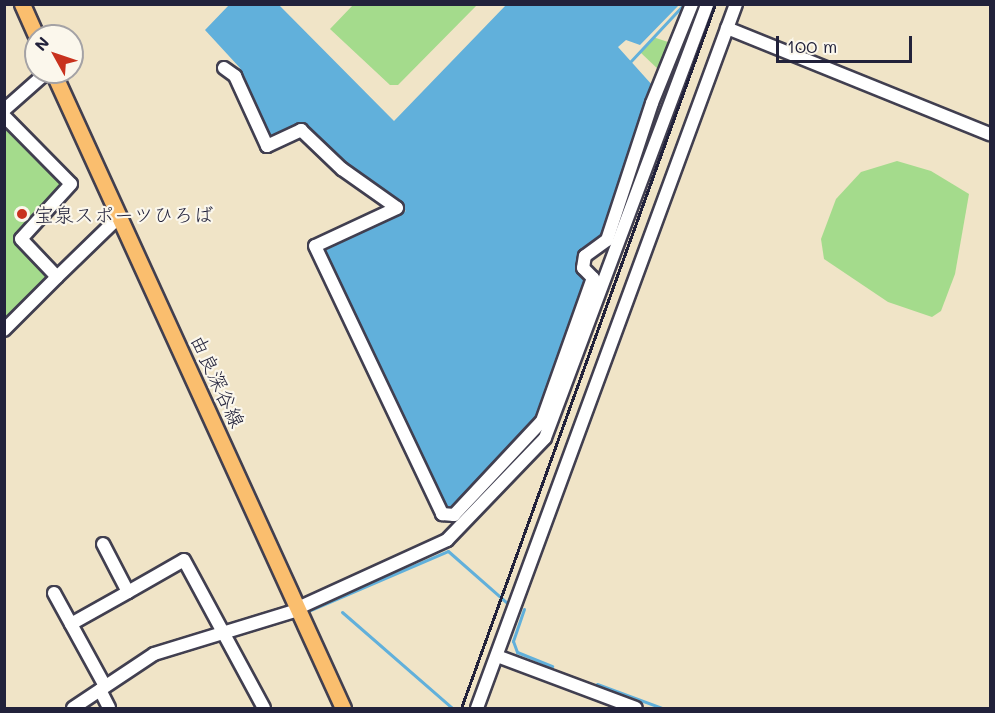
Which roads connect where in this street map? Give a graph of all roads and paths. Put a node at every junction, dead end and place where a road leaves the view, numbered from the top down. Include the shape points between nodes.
1 (22, 4) edge
2 (692, 4) edge
3 (707, 4) edge
4 (736, 4) edge
5 (31, 24) edge
6 (727, 28) junction
7 (224, 68) dead end
8 (665, 74) junction
9 (33, 84) edge
10 (58, 84) edge
11 (670, 107) junction
12 (4, 110) edge
13 (4, 116) edge
14 (990, 134) edge
15 (116, 220) junction
16 (57, 277) junction
17 (4, 330) edge
18 (103, 544) dead end
19 (128, 592) junction
20 (54, 593) dead end
21 (298, 609) junction
22 (71, 624) junction
23 (226, 632) junction
24 (497, 656) junction
25 (103, 688) junction
26 (73, 708) edge
27 (109, 708) edge
28 (264, 708) edge
29 (343, 708) edge
30 (477, 708) edge
31 (636, 708) edge

1 - 5 main road
2 - 8 street
3 - 11 street
4 - 6 street
6 - 14 street
6 - 24 street
7 - 8 street via 235,76 267,146 301,130 342,169 397,208 315,246 442,514 454,515 542,421 594,278 583,268 585,256 607,240
8 - 11 street via 664,102
9 - 12 street
10 - 15 main road, 由良深谷線
11 - 21 street via 545,438 447,540
13 - 16 street via 71,184 21,239
15 - 16 street
15 - 21 main road, 由良深谷線
16 - 17 street
18 - 19 street
19 - 22 street
19 - 23 street via 184,560
20 - 22 street
21 - 23 street
21 - 29 main road, 由良深谷線
22 - 25 street
23 - 25 street via 154,654
23 - 28 street
24 - 30 street
24 - 31 street
25 - 26 street
25 - 27 street

